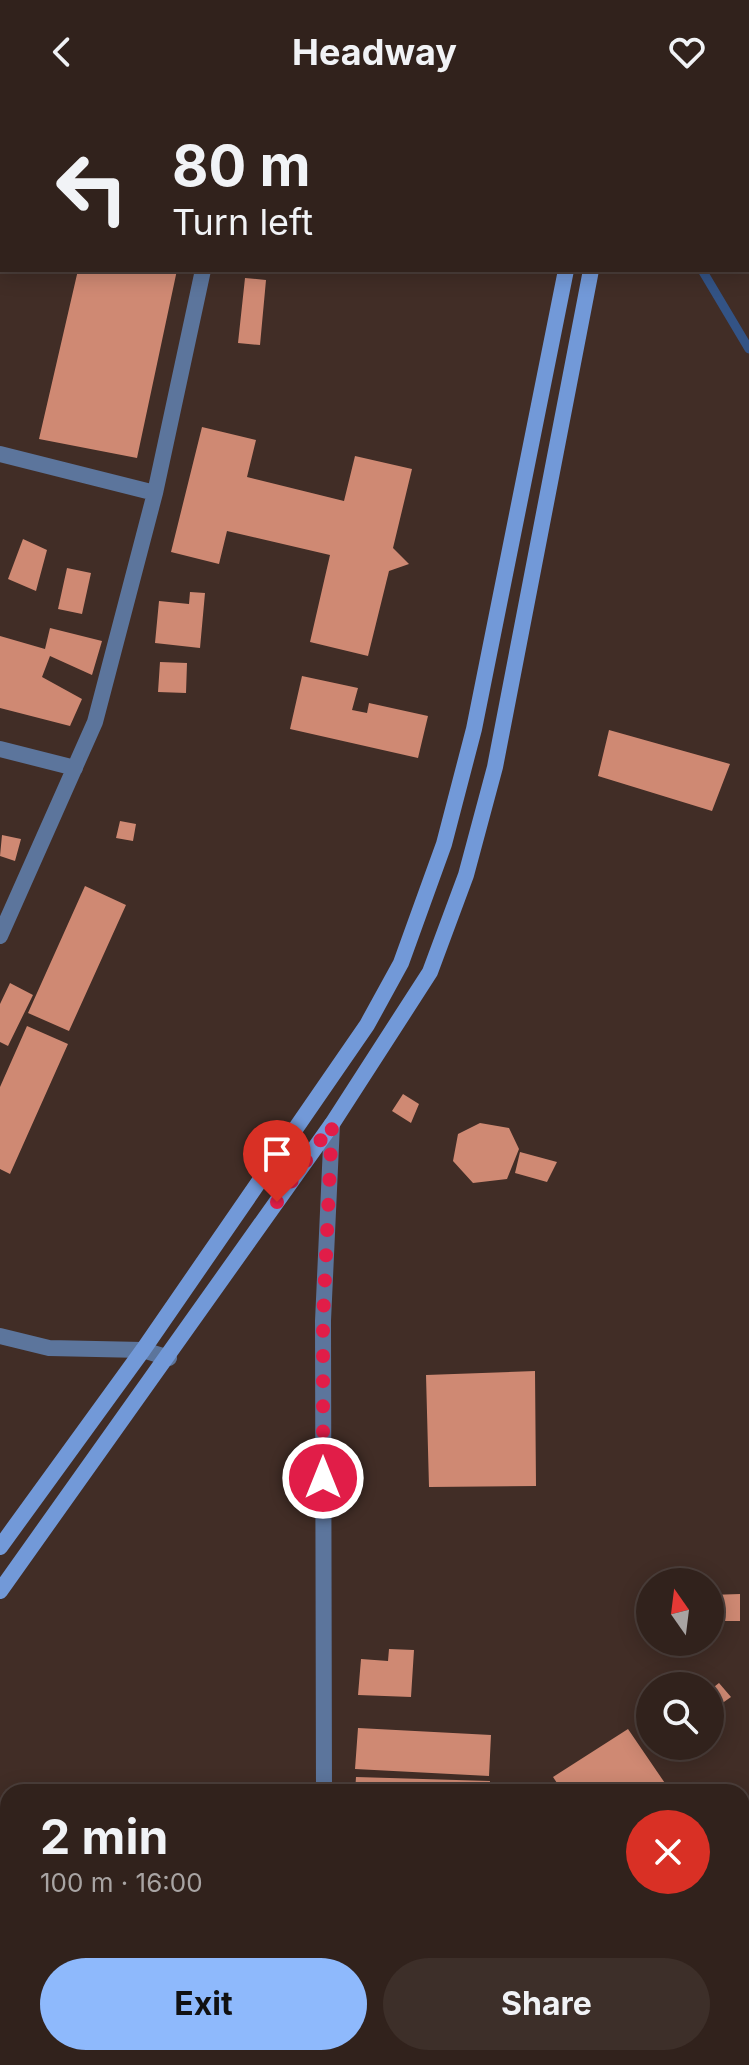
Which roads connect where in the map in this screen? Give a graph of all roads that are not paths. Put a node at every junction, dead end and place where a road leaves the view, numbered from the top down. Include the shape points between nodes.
1 (203, 272) edge
2 (566, 272) edge
3 (591, 272) edge
4 (0, 454) edge
5 (155, 493) junction
6 (500, 596) junction
7 (528, 603) junction
8 (0, 749) edge
9 (75, 768) junction
10 (1, 932) edge
11 (332, 1124) junction
12 (0, 1336) edge
13 (143, 1350) junction
14 (169, 1358) junction
15 (0, 1547) edge
16 (0, 1591) edge
17 (324, 1784) edge

1 - 5 street
2 - 6 street
3 - 7 street
4 - 5 street
5 - 9 street via 95,722
6 - 7 street
6 - 13 street via 453,815 401,963 367,1025
7 - 11 street via 495,767 450,919 430,972
8 - 9 street
9 - 10 street
11 - 14 street
11 - 17 street via 323,1321
12 - 13 street via 49,1348
13 - 14 street
13 - 15 street
14 - 16 street

